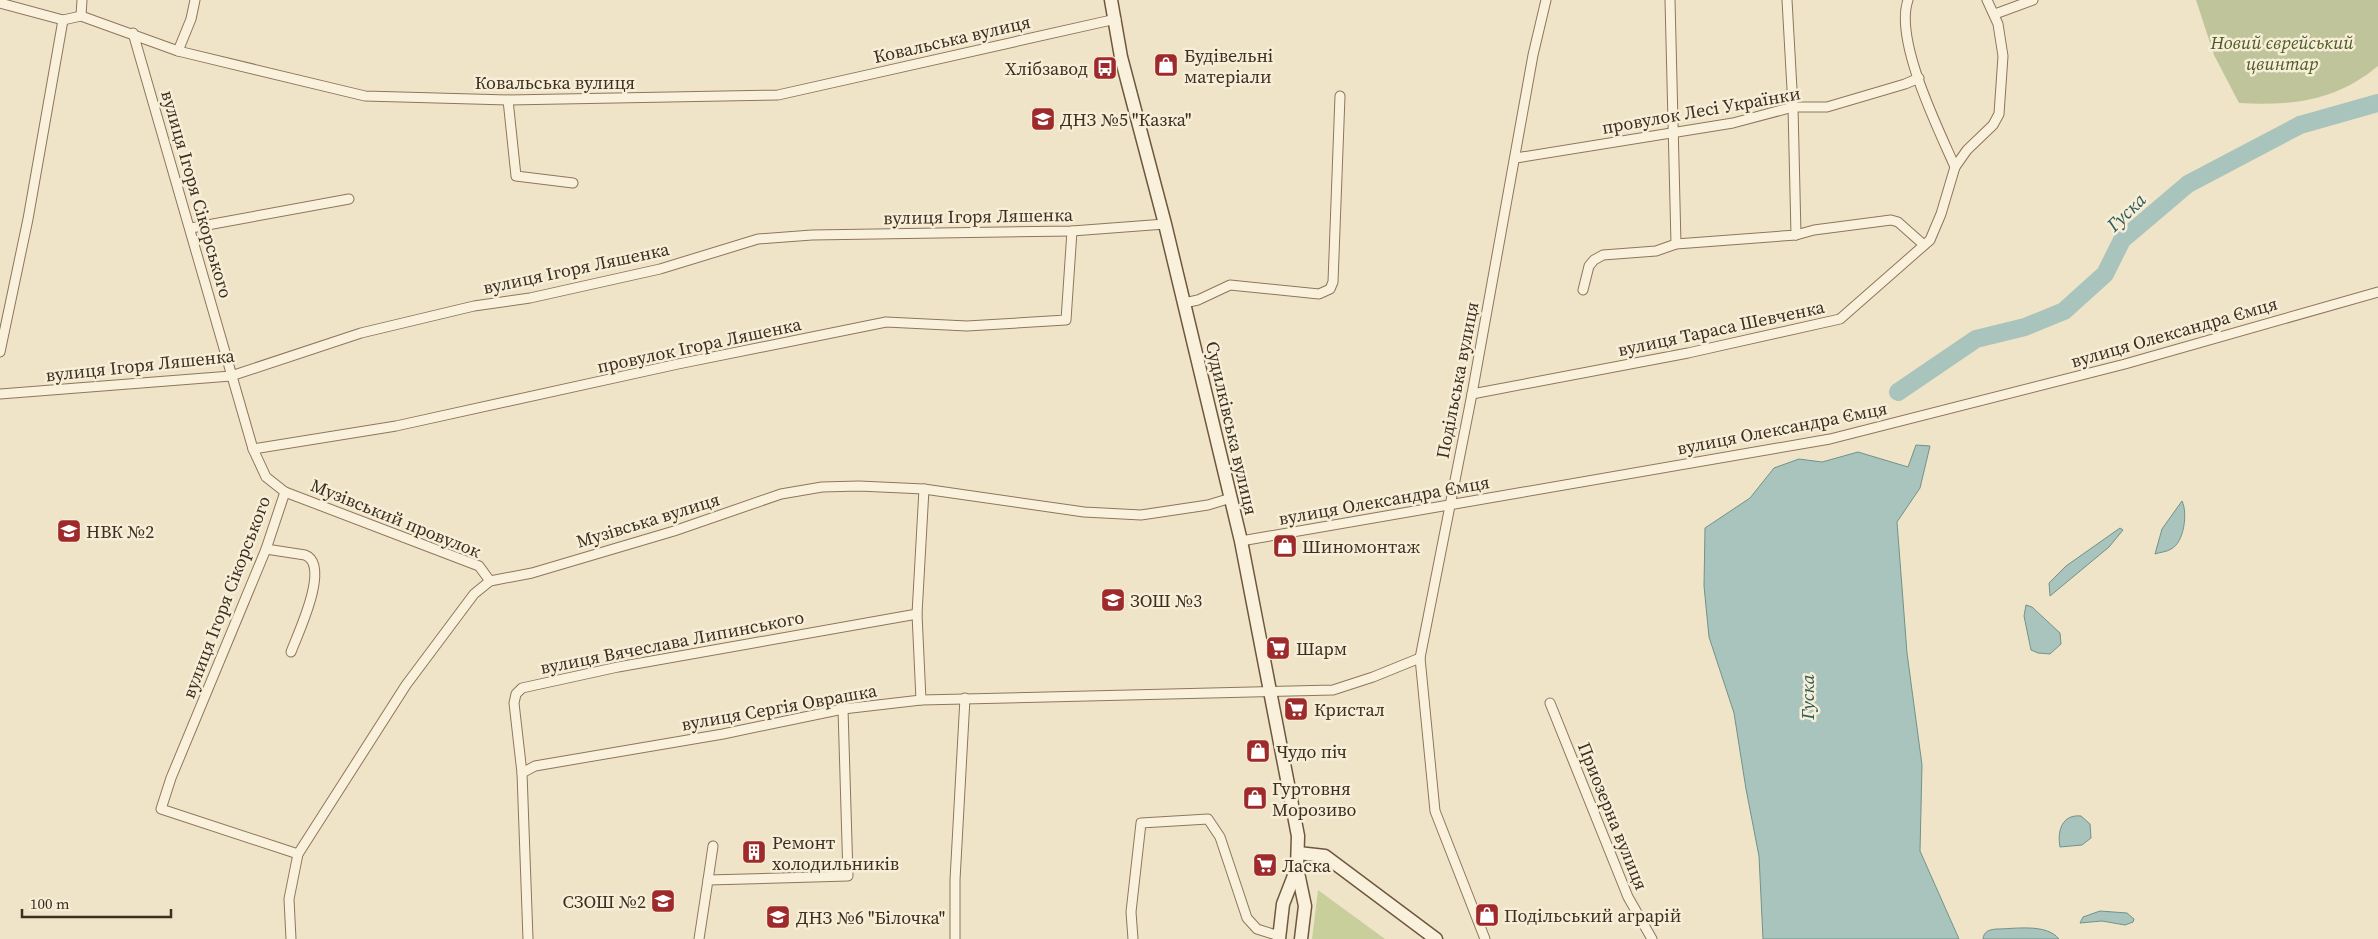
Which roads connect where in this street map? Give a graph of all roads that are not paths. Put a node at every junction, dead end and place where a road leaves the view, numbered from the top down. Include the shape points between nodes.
1 (82, 0) edge
2 (194, 0) edge
3 (1111, 0) edge
4 (1546, 0) edge
5 (1670, 0) edge
6 (1787, 0) edge
7 (1908, 0) edge
8 (1987, 0) edge
9 (2033, 0) edge
10 (0, 3) edge
11 (1995, 14) junction
12 (81, 16) junction
13 (1116, 19) junction
14 (63, 20) junction
15 (133, 33) junction
16 (178, 52) junction
17 (1919, 78) junction
18 (1340, 96) dead end
19 (508, 100) junction
20 (1793, 107) junction
21 (1673, 133) junction
22 (1516, 158) junction
23 (1955, 167) junction
24 (573, 183) dead end
25 (349, 199) dead end
26 (1165, 224) junction
27 (191, 228) junction
28 (1072, 231) junction
29 (1796, 235) junction
30 (1676, 244) junction
31 (1924, 246) junction
32 (1583, 290) dead end
33 (2378, 292) edge
34 (1184, 303) junction
35 (0, 352) edge
36 (231, 376) junction
37 (0, 394) edge
38 (1472, 394) junction
39 (253, 449) junction
40 (924, 489) junction
41 (285, 492) junction
42 (1231, 498) junction
43 (1448, 505) junction
44 (1242, 541) junction
45 (266, 549) junction
46 (490, 581) junction
47 (917, 614) junction
48 (292, 652) dead end
49 (1420, 658) junction
50 (1271, 693) junction
51 (965, 698) junction
52 (921, 700) junction
53 (1550, 703) dead end
54 (843, 709) junction
55 (522, 773) junction
56 (713, 846) dead end
57 (1298, 853) junction
58 (298, 854) junction
59 (1297, 868) junction
60 (708, 880) junction
61 (1279, 938) edge
62 (291, 939) edge
63 (528, 939) edge
64 (699, 939) edge
65 (955, 939) edge
66 (1133, 939) edge
67 (1301, 939) edge
68 (1436, 939) edge
69 (1485, 939) edge
70 (1652, 939) edge

1 - 12 street
2 - 16 street via 191,19
3 - 13 main road, Судилківська вулиця
4 - 22 street, Подільська вулиця via 1533,54
5 - 21 street
6 - 20 street
7 - 17 street via 1904,26
8 - 11 street, вулиця Тараса Шевченка
9 - 11 street
10 - 14 street
11 - 23 street, вулиця Тараса Шевченка via 2003,56 1999,114 1994,125 1967,150
12 - 14 street
12 - 15 street, Ковальська вулиця
13 - 19 street, Ковальська вулиця via 778,95
13 - 26 main road, Судилківська вулиця via 1121,57
14 - 35 street via 28,219
15 - 16 street, Ковальська вулиця
15 - 27 street, вулиця Ігоря Сікорського
16 - 19 street, Ковальська вулиця via 365,96
17 - 20 street, провулок Лесі Українки via 1827,107
17 - 23 street
18 - 34 street via 1333,282 1330,289 1319,294 1230,284 1198,300
19 - 24 street via 516,176
20 - 21 street, провулок Лесі Українки via 1741,121
20 - 29 street
21 - 22 street, провулок Лесі Українки
21 - 30 street
22 - 38 street, Подільська вулиця
23 - 31 street, вулиця Тараса Шевченка via 1937,225
25 - 27 street
26 - 28 street, вулиця Ігоря Ляшенка
26 - 34 main road, Судилківська вулиця
27 - 36 street, вулиця Ігоря Сікорського
28 - 36 street, вулиця Ігоря Ляшенка via 812,235 758,239 660,269 530,298 474,306 361,333
28 - 39 street, провулок Ігора Ляшенка via 1066,320 967,326 886,322 396,426
29 - 30 street
29 - 31 street via 1891,220 1898,222
30 - 32 street via 1656,251 1598,256 1589,266
31 - 38 street, вулиця Тараса Шевченка via 1840,320
33 - 43 street, вулиця Олександра Ємця via 2125,364 1830,439
34 - 42 main road, Судилківська вулиця
36 - 37 street, вулиця Ігоря Ляшенка
36 - 39 street, вулиця Ігоря Сікорського
38 - 43 street, Подільська вулиця
39 - 41 street, вулиця Ігоря Сікорського via 266,477
40 - 42 street, Музівська вулиця via 1084,512 1141,515 1208,505
40 - 46 street, Музівська вулиця via 843,486 781,494 674,531 532,573
40 - 47 street
41 - 45 street, вулиця Ігоря Сікорського
41 - 46 street, Музівський провулок via 479,566
42 - 44 main road, Судилківська вулиця
43 - 44 street, вулиця Олександра Ємця
43 - 49 street, Подільська вулиця
44 - 50 main road, Судилківська вулиця
45 - 48 street via 305,555 311,557 315,565 312,596
45 - 58 street, вулиця Ігоря Сікорського via 161,809
46 - 58 street via 474,594 406,685
47 - 52 street
47 - 55 street, вулиця Вячеслава Липинського via 618,666 522,688 514,702
49 - 50 street, вулиця Сергія Оврашка via 1333,690
49 - 69 street, Подільська вулиця via 1435,811
50 - 51 street, вулиця Сергія Оврашка
50 - 57 main road, Судилківська вулиця via 1298,836
51 - 52 street, вулиця Сергія Оврашка
51 - 65 street
52 - 54 street, вулиця Сергія Оврашка
53 - 70 street, Приозерна вулиця via 1628,897
54 - 55 street, вулиця Сергія Оврашка via 723,734 535,766
54 - 60 street via 848,876
55 - 63 street
56 - 60 street
57 - 59 main road, Судилківська вулиця
57 - 68 main road via 1325,856
58 - 62 street via 289,899
59 - 61 main road, Судилківська вулиця via 1283,904
59 - 67 main road, Судилківська вулиця via 1305,906
60 - 64 street
61 - 66 street via 1257,929 1246,918 1220,837 1208,819 1141,823 1131,912

